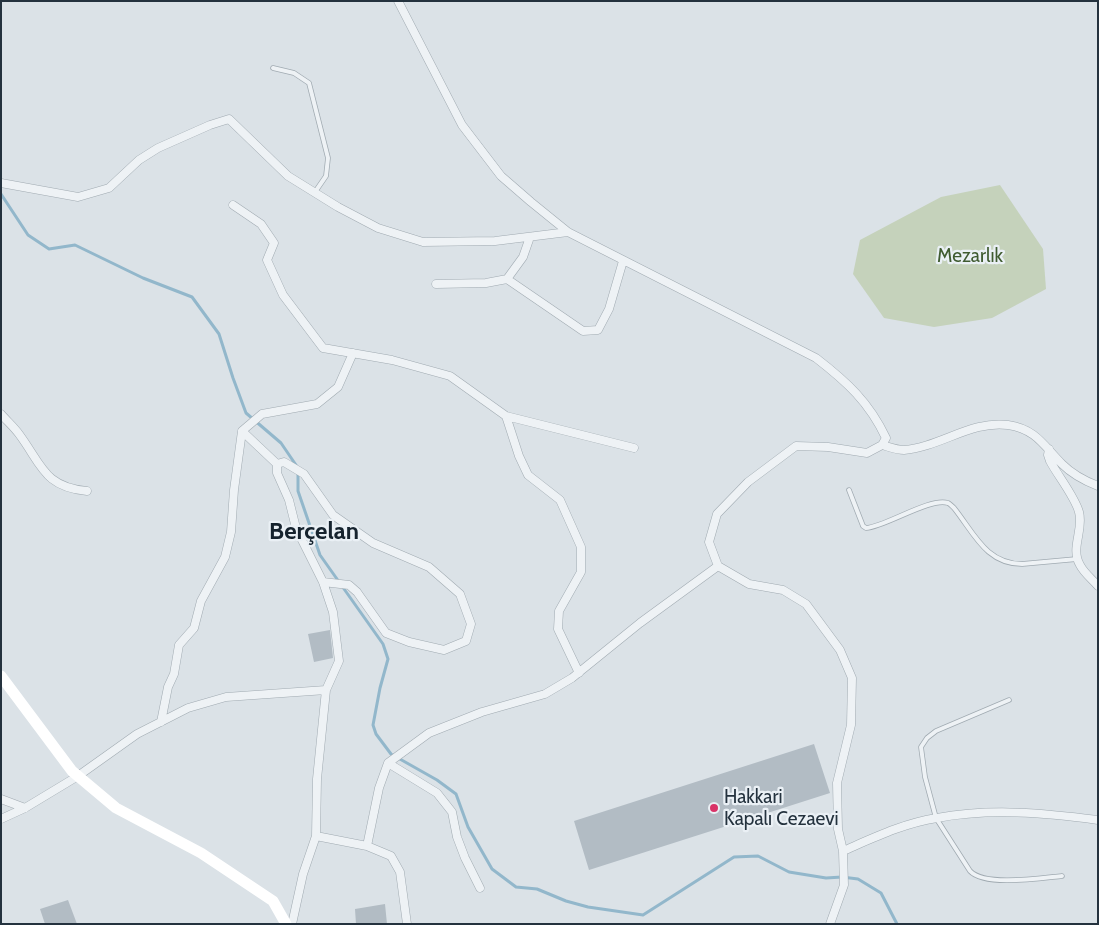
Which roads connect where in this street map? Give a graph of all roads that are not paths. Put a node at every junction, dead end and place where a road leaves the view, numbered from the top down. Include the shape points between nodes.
1 (398, 1) edge
2 (273, 68) dead end
3 (1, 183) edge
4 (315, 192) junction
5 (233, 205) dead end
6 (568, 232) junction
7 (530, 237) junction
8 (623, 261) junction
9 (507, 279) junction
10 (436, 284) dead end
11 (354, 353) junction
12 (1, 414) edge
13 (506, 416) junction
14 (242, 431) junction
15 (882, 445) junction
16 (634, 448) dead end
17 (1049, 449) junction
18 (277, 464) junction
19 (1098, 486) edge
20 (849, 490) dead end
21 (87, 491) dead end
22 (1077, 559) junction
23 (718, 566) junction
24 (323, 582) junction
25 (1098, 586) edge
26 (579, 673) junction
27 (1, 676) edge
28 (326, 690) junction
29 (1009, 700) dead end
30 (161, 722) junction
31 (388, 763) junction
32 (78, 776) junction
33 (1, 799) edge
34 (25, 808) junction
35 (936, 818) junction
36 (1, 819) edge
37 (1098, 820) edge
38 (316, 836) junction
39 (367, 846) junction
40 (842, 851) junction
41 (1062, 876) dead end
42 (480, 888) dead end
43 (286, 924) edge
44 (292, 924) edge
45 (407, 924) edge
46 (830, 924) edge

1 - 6 street via 462,125 501,176
2 - 4 lane via 294,73 309,83 328,158 326,176
3 - 4 street via 78,197 110,188 139,160 158,148 229,119 288,176
4 - 7 street via 378,228 423,242
5 - 11 street via 261,224 274,243 266,260 284,295 323,348
6 - 7 street
6 - 8 street
7 - 9 street via 523,257
8 - 9 street via 609,309 598,330 583,331
8 - 15 street via 816,358 849,384 878,420 886,438
9 - 10 street
11 - 13 street via 450,376
11 - 14 street via 338,387 317,404 262,414
12 - 21 street via 49,478
13 - 16 street
13 - 26 street via 528,475 560,500 581,547 581,572 560,611 558,629
14 - 18 street
14 - 30 street via 231,532 224,557 201,601 194,628 179,645
15 - 17 street via 904,450 997,424 1030,432
15 - 23 street via 867,453 796,446 748,482 717,514 709,542
17 - 19 street via 1069,470
17 - 22 street via 1050,461 1079,512
18 - 24 street via 296,528
18 - 24 street via 284,462 304,474 333,515 373,542 428,567 460,594 471,624 466,641 444,650 409,642 386,632 349,585
20 - 22 lane via 866,528 914,510 947,503 987,552 1000,560 1022,564
22 - 25 street
23 - 26 street
23 - 40 street via 749,584 784,590 806,604 840,650 852,678 851,725 838,782 838,829
24 - 28 street via 333,612 339,661
26 - 31 street via 545,694 482,712 429,733
27 - 32 main road
28 - 30 street via 226,697 188,708
28 - 38 street via 317,778
29 - 35 lane via 936,731 921,747
30 - 32 street via 137,734
31 - 39 street via 378,788
31 - 42 street via 437,793 452,812 457,837
32 - 34 street
32 - 43 main road via 116,808 201,853 272,901
33 - 34 street
34 - 36 street
35 - 37 street via 1000,812
35 - 40 street via 885,832
35 - 41 lane via 970,871 980,878 1018,880
38 - 39 street
38 - 44 street via 303,874
39 - 45 street via 391,856 400,872
40 - 46 street via 844,884

